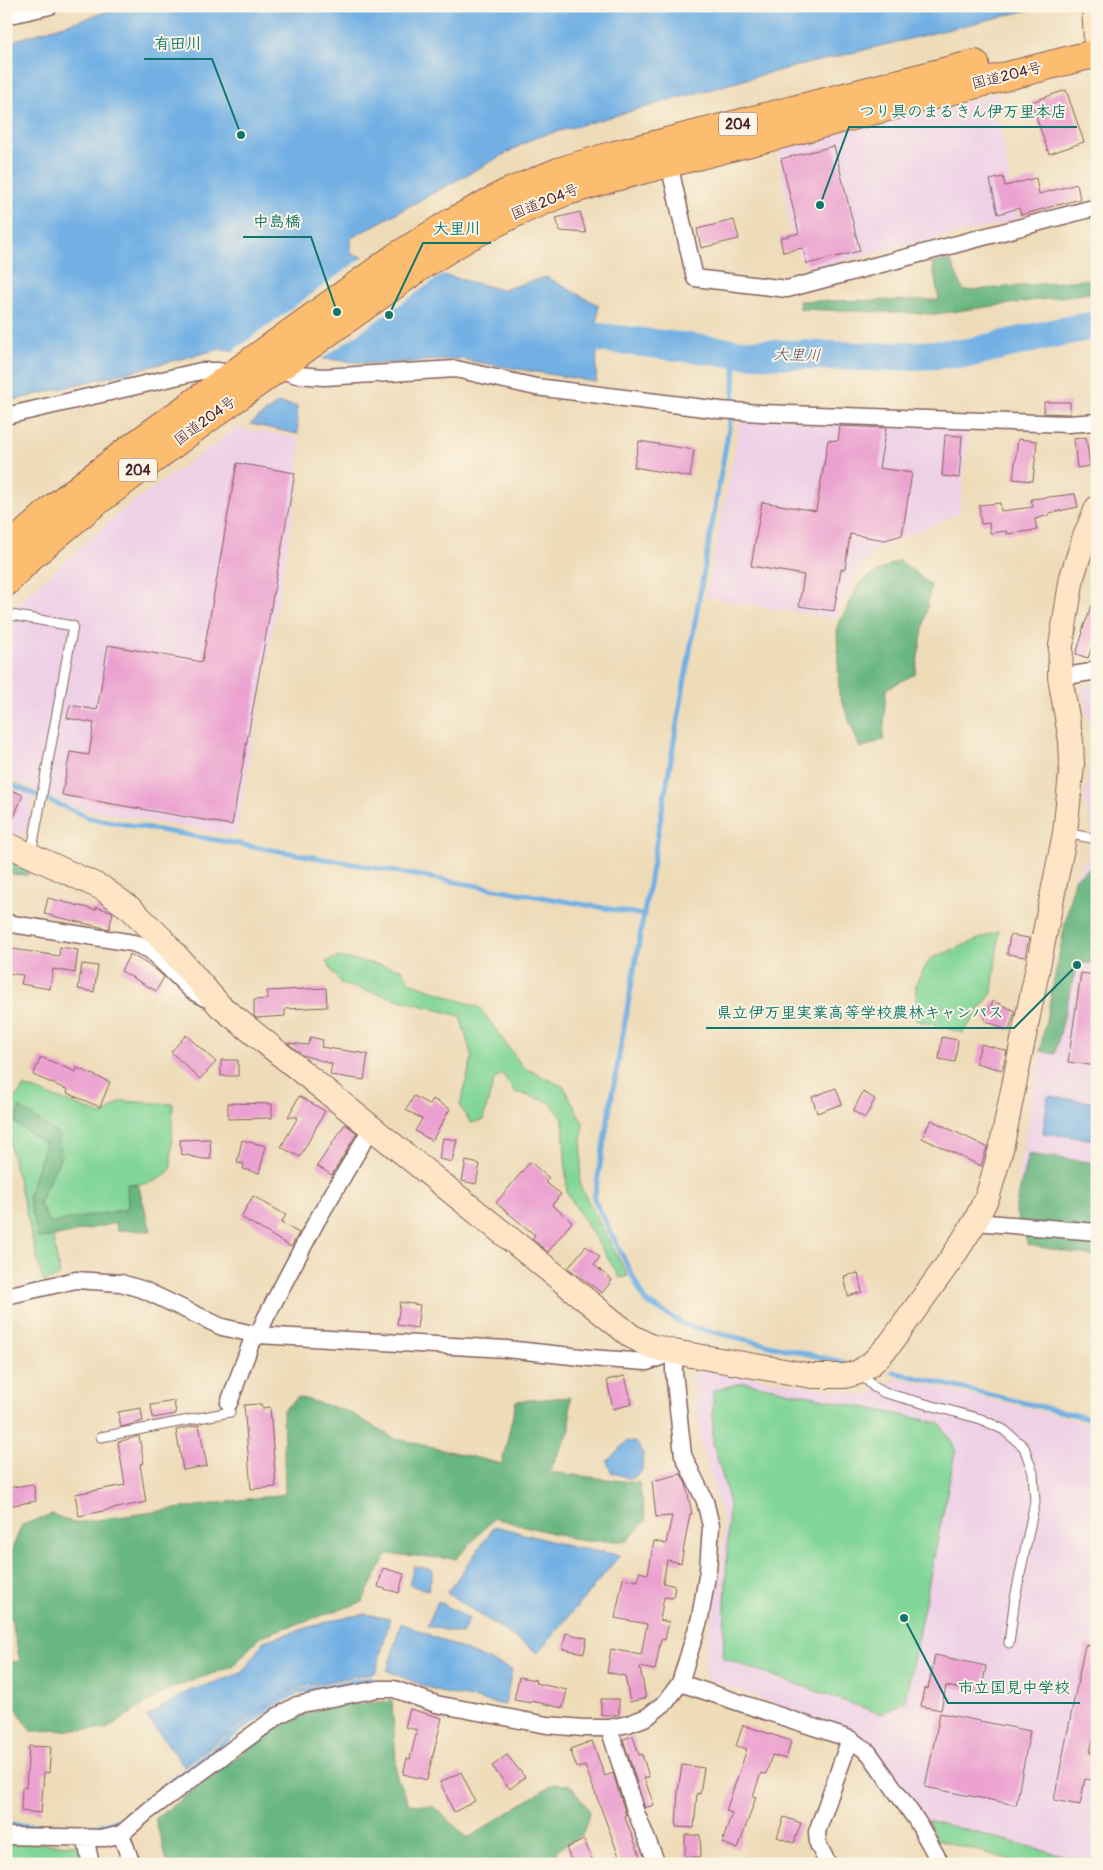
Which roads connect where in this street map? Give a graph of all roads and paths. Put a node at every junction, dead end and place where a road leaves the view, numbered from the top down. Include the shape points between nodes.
1 (50, 6) edge
2 (1094, 6) edge
3 (6, 16) edge
4 (1096, 47) edge
5 (666, 152) junction
6 (1097, 207) edge
7 (267, 363) junction
8 (232, 376) junction
9 (6, 416) edge
10 (1097, 422) edge
11 (1097, 508) edge
12 (6, 552) edge
13 (6, 582) edge
14 (6, 614) edge
15 (1097, 667) edge
16 (1060, 677) junction
17 (1065, 833) junction
18 (1097, 839) edge
19 (6, 844) edge
20 (31, 855) junction
21 (6, 923) edge
22 (220, 1006) junction
23 (372, 1126) junction
24 (975, 1222) junction
25 (1097, 1232) edge
26 (6, 1296) edge
27 (258, 1336) junction
28 (674, 1352) junction
29 (859, 1372) junction
30 (229, 1403) joint
31 (101, 1437) dead end
32 (1009, 1642) dead end
33 (680, 1683) junction
34 (609, 1728) junction
35 (850, 1739) junction
36 (121, 1834) junction
37 (6, 1836) edge
38 (86, 1837) junction
39 (91, 1864) edge
40 (134, 1864) edge
41 (657, 1864) edge
42 (828, 1864) edge
43 (941, 1864) edge

1 - 3 street
2 - 4 street
4 - 5 highway, 国道204号 / 204
5 - 6 street via 695,278 787,289
5 - 7 highway, 国道204号 / 204 via 517,212 466,238
5 - 7 highway, 国道204号 / 204 via 612,156 561,171 505,194 454,221 396,258
7 - 8 highway, 国道204号 / 204
7 - 10 street via 297,375 324,377 456,370 536,386 738,411 1068,424
7 - 13 highway, 国道204号 / 204 via 30,556
8 - 9 street via 201,370
8 - 12 highway, 国道204号 / 204 via 63,500
11 - 16 street via 1072,577 1061,646
14 - 20 lane via 73,626
15 - 16 street via 1091,672
16 - 17 street via 1072,741
17 - 18 lane
17 - 24 street via 1001,1149 988,1195
19 - 20 street
20 - 22 street via 102,888 131,909
21 - 22 street via 132,944 150,950 191,990
22 - 23 street
23 - 27 street via 316,1222
23 - 28 street via 631,1336 650,1346
24 - 25 street
24 - 29 street via 890,1344
26 - 27 street via 76,1280 121,1283 144,1290 222,1328
27 - 28 street via 506,1349 647,1362
27 - 30 street via 251,1343
28 - 29 street via 812,1376 845,1376
28 - 33 street via 683,1455 705,1501 711,1526 700,1618
29 - 32 lane via 885,1393 981,1419 1004,1430 1024,1447 1033,1473 1035,1502
30 - 31 lane via 230,1412
33 - 34 street via 666,1702 647,1716
33 - 35 street
34 - 36 street via 547,1725 436,1704 394,1690 378,1689 297,1705
34 - 41 street via 635,1810
35 - 42 street via 817,1832 818,1844
35 - 43 street via 869,1753 917,1821
36 - 38 street via 106,1838
36 - 40 street
37 - 38 street
38 - 39 street

